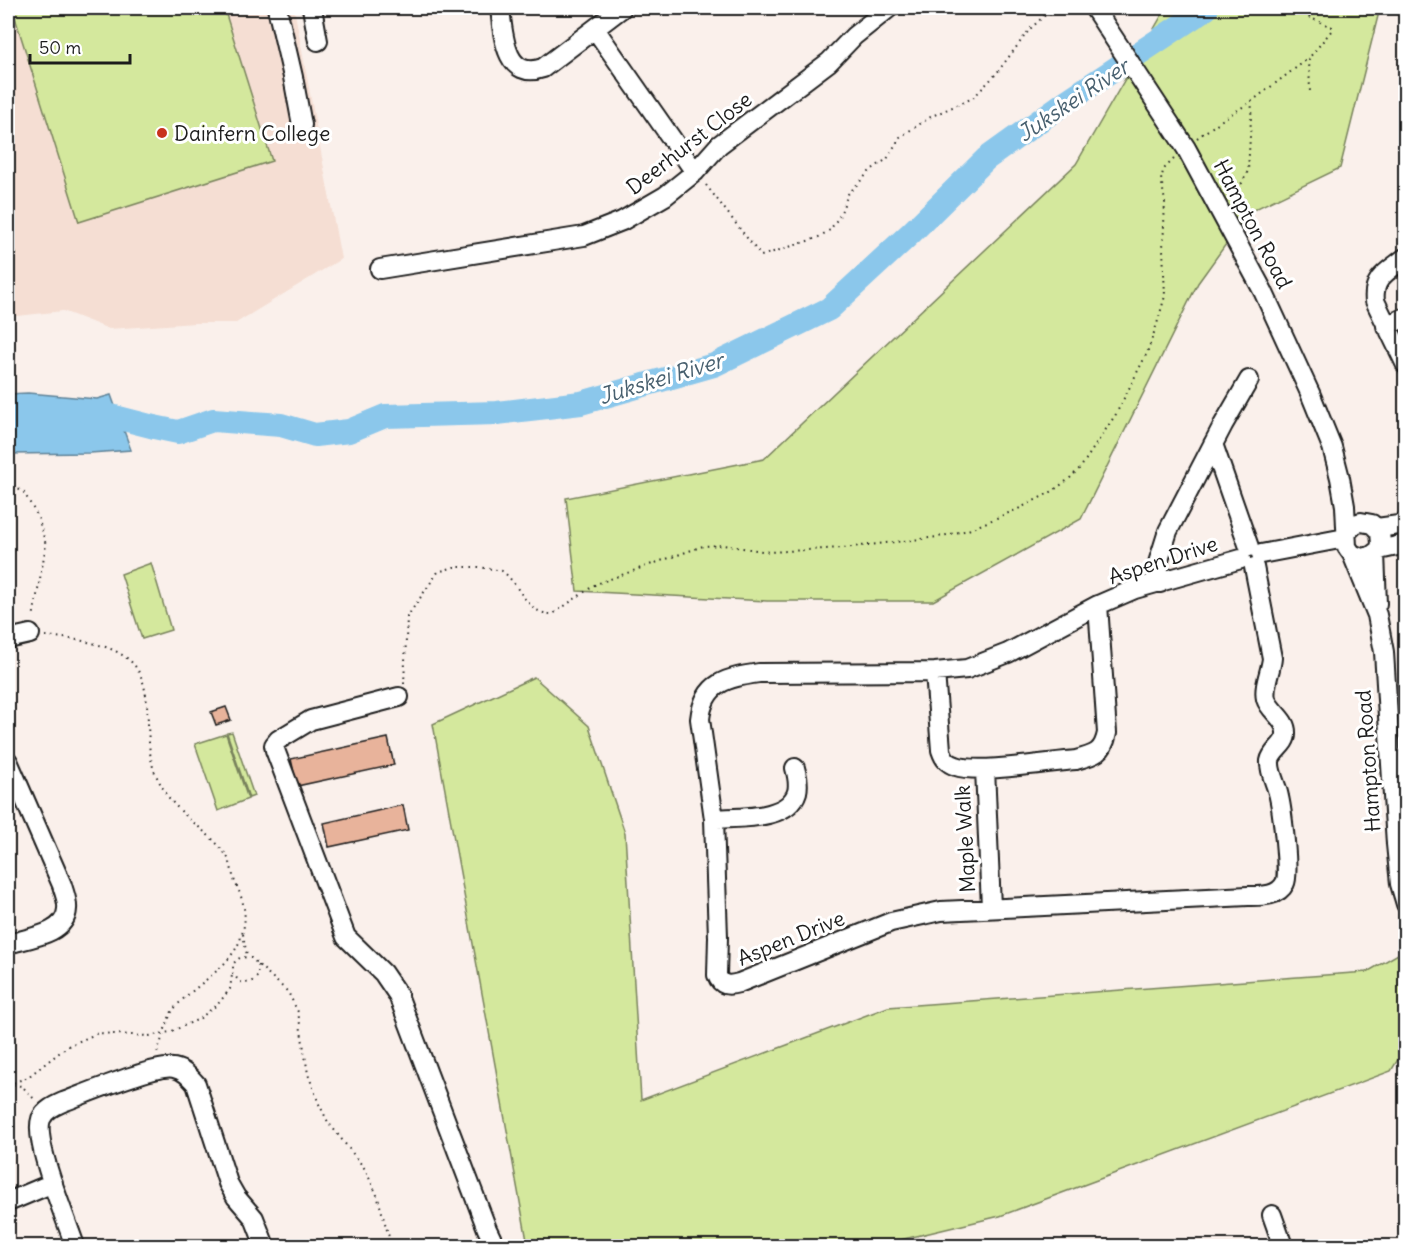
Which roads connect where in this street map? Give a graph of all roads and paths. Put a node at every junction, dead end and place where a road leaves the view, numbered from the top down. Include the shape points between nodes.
1 (277, 8) edge
2 (312, 8) edge
3 (500, 8) edge
4 (622, 8) edge
5 (889, 8) edge
6 (1072, 8) edge
7 (1301, 8) edge
8 (1322, 8) edge
9 (1097, 14) edge
10 (1308, 17) junction
11 (595, 29) junction
12 (318, 41) dead end
13 (1309, 58) junction
14 (1310, 93) dead end
15 (1252, 101) junction
16 (302, 125) dead end
17 (1186, 148) junction
18 (695, 171) junction
19 (1212, 199) junction
20 (1406, 257) edge
21 (380, 269) dead end
22 (1406, 317) edge
23 (1386, 326) junction
24 (1406, 365) edge
25 (1249, 380) dead end
26 (1213, 444) junction
27 (1340, 478) junction
28 (8, 492) edge
29 (1406, 524) edge
30 (1375, 526) junction
31 (1348, 542) junction
32 (1406, 544) edge
33 (1377, 551) junction
34 (1251, 557) junction
35 (1160, 583) junction
36 (1098, 605) junction
37 (1377, 615) junction
38 (30, 634) junction
39 (8, 639) edge
40 (935, 672) junction
41 (399, 697) joint
42 (8, 761) edge
43 (795, 768) dead end
44 (985, 769) junction
45 (714, 819) junction
46 (1406, 904) edge
47 (991, 907) junction
48 (243, 934) junction
49 (8, 944) edge
50 (246, 956) junction
51 (258, 965) junction
52 (233, 974) junction
53 (165, 1033) junction
54 (150, 1071) junction
55 (9, 1085) edge
56 (42, 1117) junction
57 (53, 1183) junction
58 (8, 1202) edge
59 (1272, 1215) dead end
60 (75, 1246) edge
61 (266, 1246) edge
62 (389, 1246) edge
63 (495, 1246) edge
64 (1283, 1246) edge

1 - 16 street
2 - 12 street
3 - 11 street via 509,57 522,69 543,68
4 - 11 street
5 - 18 street, Deerhurst Close via 829,62 719,145
6 - 18 path via 1044,16 973,98 932,116 900,137 887,159 848,194 830,230 817,238 760,256
7 - 10 path
8 - 10 path
9 - 17 street, Hampton Road
10 - 13 path via 1332,27
11 - 18 street
13 - 14 path
13 - 15 path
15 - 17 path
15 - 19 path via 1247,175 1242,183
17 - 19 street, Hampton Road
17 - 41 path via 1167,165 1161,178 1166,202 1165,296 1147,353 1116,414 1081,467 1051,492 968,530 938,537 769,552 703,546 596,584 553,614 527,602 502,571 447,568 438,573 407,618 404,687
18 - 21 street, Deerhurst Close via 654,204 594,233
19 - 27 street, Hampton Road via 1284,334 1322,423
20 - 23 street via 1375,285 1375,301
22 - 23 street
23 - 24 street
25 - 26 street
26 - 34 street, Aspen Drive
26 - 35 street via 1162,545 1158,563
27 - 30 street, Hampton Road
27 - 31 street, Hampton Road
28 - 38 path via 14,488 23,491 38,517 46,544
29 - 30 street
30 - 31 street via 1355,524
30 - 33 street, Hampton Road via 1382,538
31 - 33 street via 1366,558
31 - 34 street, Aspen Drive
31 - 37 street, Hampton Road
32 - 33 street
33 - 37 street, Hampton Road
34 - 35 street, Aspen Drive
34 - 47 street, Aspen Drive via 1272,658 1266,699 1284,723 1286,734 1270,761 1279,795 1285,854 1287,881 1282,888 1274,894 1256,896
35 - 36 street, Aspen Drive
36 - 40 street, Aspen Drive via 981,665
36 - 44 street via 1105,744 1098,753 1076,760
37 - 46 street, Hampton Road via 1384,652 1400,884
38 - 39 street
38 - 48 path via 94,644 126,656 136,667 143,681 154,773 167,796 229,861 245,905
40 - 44 street via 944,758 958,767
40 - 45 street, Aspen Drive via 759,673 716,685 707,693 700,719
41 - 63 street via 311,720 278,740 274,750 346,936 383,973 398,995
42 - 49 street via 54,864 68,912 50,932
43 - 45 street via 797,791 783,809 771,814
44 - 47 street, Maple Walk
45 - 47 street, Aspen Drive via 717,975 729,986 891,922 941,910
48 - 50 path
48 - 53 path via 227,962 171,1012
50 - 51 path
50 - 52 path via 233,964
51 - 52 path via 258,976 250,983 240,982
51 - 62 path via 288,992 298,1012 308,1074 328,1122 365,1169 377,1195
52 - 53 path via 230,989 218,1004 199,1019
53 - 54 path
53 - 55 path via 98,1033 68,1046 28,1077
54 - 56 street via 51,1107
54 - 61 street via 177,1068 196,1084 228,1183 254,1218
55 - 56 path via 30,1091
56 - 57 street via 42,1145
57 - 58 street
57 - 60 street
59 - 64 street

